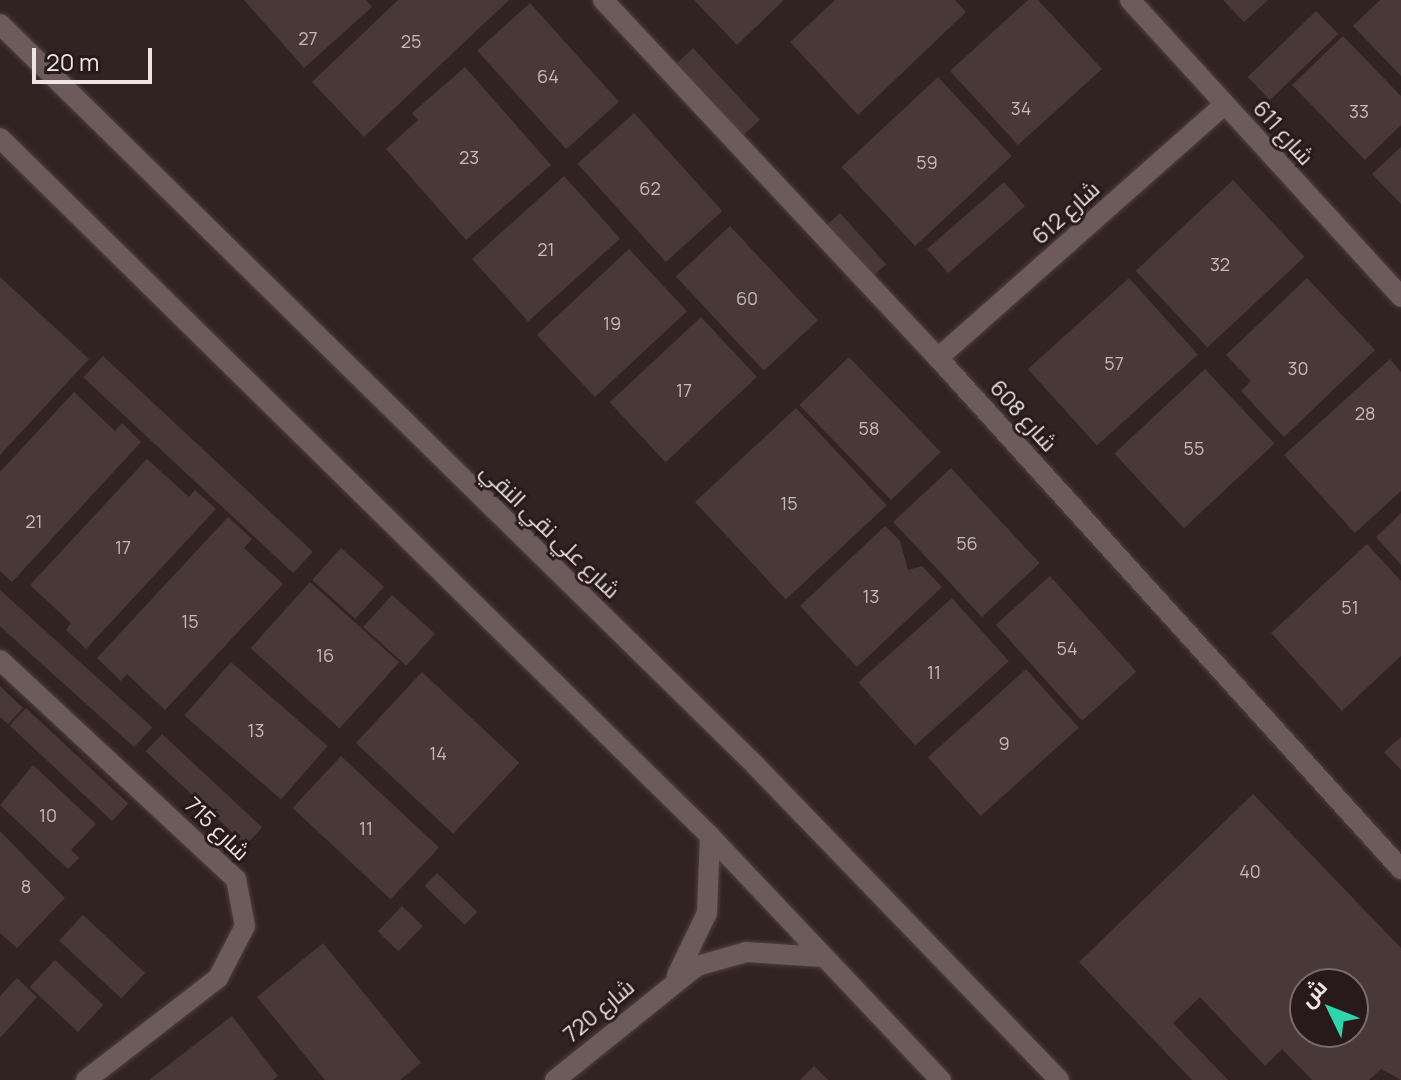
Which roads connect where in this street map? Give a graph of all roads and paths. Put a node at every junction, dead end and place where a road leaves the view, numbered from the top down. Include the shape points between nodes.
1 (603, 0) edge
2 (1130, 0) edge
3 (0, 24) edge
4 (1225, 104) junction
5 (0, 138) edge
6 (1401, 297) edge
7 (938, 358) junction
8 (0, 660) edge
9 (710, 836) junction
10 (1401, 869) edge
11 (823, 957) junction
12 (675, 979) junction
13 (86, 1080) edge
14 (555, 1080) edge
15 (941, 1080) edge
16 (1059, 1080) edge

1 - 7 street, شارع 608
2 - 4 street, شارع 611
3 - 16 street, شارع علي نقي النقي via 756,766
4 - 6 street, شارع 611
4 - 7 street, شارع 612
5 - 9 street
7 - 10 street, شارع 608
8 - 13 street, شارع 715 via 236,879 245,926 218,978
9 - 11 street
9 - 12 street, شارع 720 via 707,913
11 - 12 street, شارع 720 via 746,952
11 - 15 street
12 - 14 street, شارع 720

